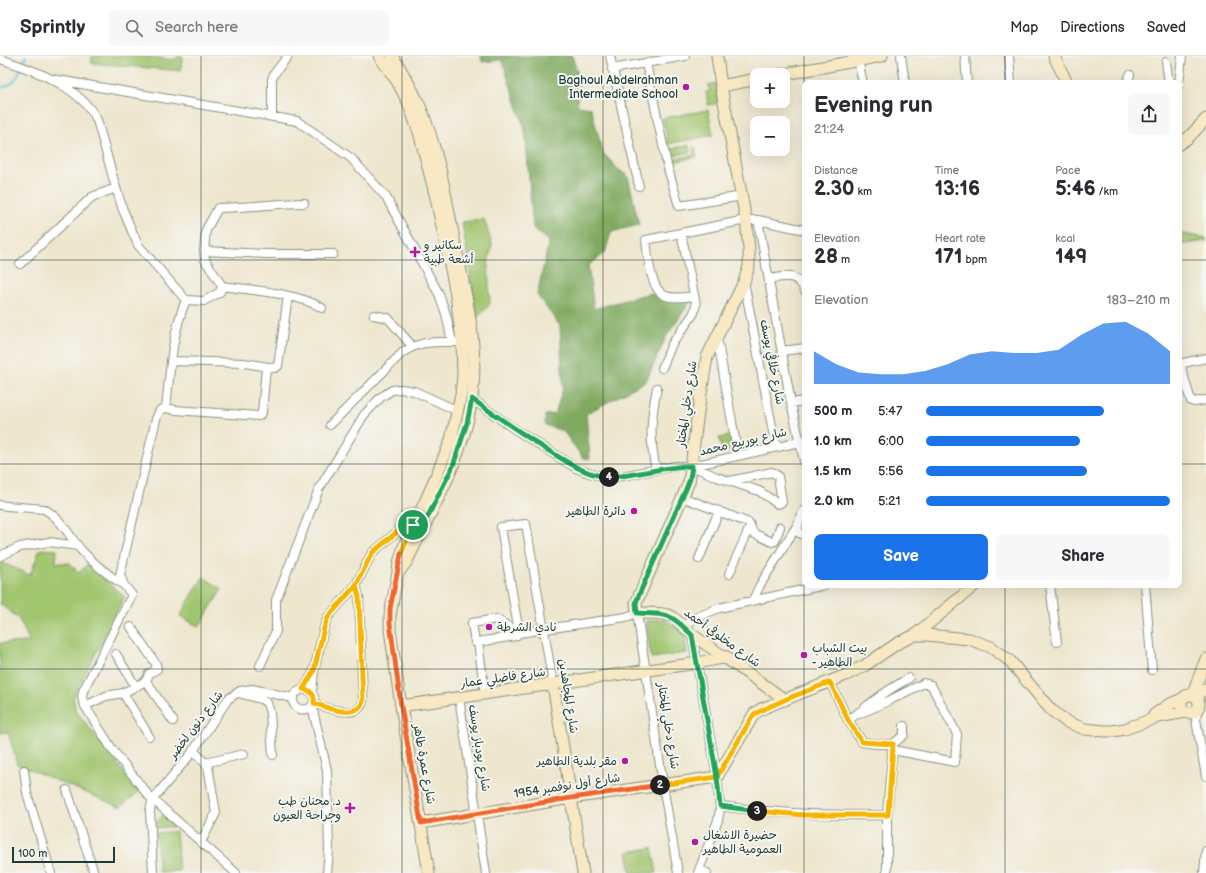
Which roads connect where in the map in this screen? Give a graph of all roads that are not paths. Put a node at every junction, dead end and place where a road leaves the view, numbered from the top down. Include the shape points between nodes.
1 (288, 56) edge
2 (379, 56) edge
3 (392, 56) edge
4 (610, 56) edge
5 (685, 56) edge
6 (717, 56) edge
7 (882, 56) edge
8 (901, 56) edge
9 (965, 56) edge
10 (1009, 56) edge
11 (1054, 56) edge
12 (1182, 56) edge
13 (675, 57) edge
14 (0, 59) edge
15 (850, 59) edge
16 (641, 61) edge
17 (1166, 62) dead end
18 (612, 69) junction
19 (790, 73) edge
20 (1130, 75) dead end
21 (52, 79) junction
22 (750, 80) edge
23 (861, 80) edge
24 (905, 80) edge
25 (967, 80) edge
26 (1011, 80) edge
27 (1066, 80) edge
28 (1128, 80) edge
29 (1169, 80) edge
30 (1180, 80) edge
31 (721, 86) junction
32 (272, 117) junction
33 (1206, 119) edge
34 (1182, 142) edge
35 (639, 186) dead end
36 (116, 188) junction
37 (742, 196) junction
38 (304, 202) dead end
39 (746, 220) junction
40 (758, 220) junction
41 (802, 229) edge
42 (681, 234) junction
43 (204, 251) junction
44 (333, 254) dead end
45 (20, 264) dead end
46 (770, 279) junction
47 (744, 282) junction
48 (802, 285) edge
49 (222, 286) junction
50 (288, 296) junction
51 (694, 296) junction
52 (186, 300) junction
53 (322, 308) dead end
54 (374, 315) dead end
55 (716, 338) junction
56 (457, 342) junction
57 (412, 346) junction
58 (802, 348) edge
59 (782, 351) junction
60 (1206, 358) edge
61 (172, 360) junction
62 (1182, 363) edge
63 (266, 367) junction
64 (662, 368) dead end
65 (1182, 373) edge
66 (657, 388) dead end
67 (472, 399) junction
68 (1206, 400) edge
69 (802, 402) edge
70 (791, 404) junction
71 (166, 408) junction
72 (458, 412) junction
73 (330, 425) dead end
74 (800, 442) junction
75 (776, 447) junction
76 (802, 451) edge
77 (738, 456) junction
78 (714, 462) junction
79 (692, 466) junction
80 (656, 469) junction
81 (717, 477) junction
82 (730, 481) junction
83 (682, 497) junction
84 (0, 505) edge
85 (719, 511) junction
86 (802, 515) edge
87 (798, 524) junction
88 (418, 527) junction
89 (750, 527) junction
90 (780, 527) dead end
91 (802, 534) edge
92 (78, 546) junction
93 (0, 556) edge
94 (699, 559) dead end
95 (729, 574) dead end
96 (124, 585) junction
97 (356, 585) junction
98 (810, 588) edge
99 (971, 588) edge
100 (1050, 588) edge
101 (1145, 588) edge
102 (754, 600) junction
103 (637, 613) junction
104 (682, 626) junction
105 (131, 627) dead end
106 (544, 629) junction
107 (519, 633) junction
108 (692, 635) junction
109 (916, 635) junction
110 (478, 642) junction
111 (1057, 642) dead end
112 (116, 654) dead end
113 (726, 658) junction
114 (1206, 659) edge
115 (697, 663) junction
116 (260, 666) dead end
117 (646, 670) junction
118 (1152, 670) dead end
119 (314, 671) junction
120 (909, 678) dead end
121 (1198, 680) junction
122 (146, 682) junction
123 (830, 682) junction
124 (553, 684) junction
125 (136, 687) junction
126 (303, 689) junction
127 (1206, 689) edge
128 (237, 692) junction
129 (123, 693) junction
130 (312, 693) junction
131 (486, 694) junction
132 (293, 698) junction
133 (459, 698) junction
134 (784, 700) junction
135 (313, 704) junction
136 (1193, 705) edge
137 (85, 706) junction
138 (401, 706) junction
139 (304, 710) junction
140 (858, 714) junction
141 (848, 720) junction
142 (173, 721) dead end
143 (904, 726) dead end
144 (318, 729) junction
145 (149, 736) dead end
146 (893, 747) junction
147 (193, 750) junction
148 (244, 754) dead end
149 (273, 755) dead end
150 (205, 763) junction
151 (24, 770) dead end
152 (1206, 776) edge
153 (717, 777) junction
154 (664, 785) junction
155 (67, 790) dead end
156 (571, 798) junction
157 (153, 799) junction
158 (720, 806) junction
159 (477, 814) junction
160 (888, 815) junction
161 (421, 823) junction
162 (201, 842) junction
163 (1206, 851) edge
164 (698, 871) edge
165 (51, 873) edge
166 (94, 873) edge
167 (153, 873) edge
168 (236, 873) edge
169 (327, 873) edge
170 (429, 873) edge
171 (486, 873) edge
172 (583, 873) edge
173 (678, 873) edge
174 (708, 873) edge
175 (887, 873) edge
176 (1204, 873) edge

1 - 32 street via 272,79
2 - 56 main road via 397,81 419,132 454,284 460,322
3 - 67 main road via 419,104 438,160 468,305 475,367
4 - 18 street
5 - 13 street
6 - 31 main road, شارع دخلي المختار
7 - 15 main road
8 - 24 street
9 - 25 street
10 - 26 street
11 - 27 main road
12 - 30 street
13 - 16 street
14 - 21 street
15 - 19 main road
15 - 23 street
16 - 18 street
16 - 37 street via 680,206
17 - 29 street
18 - 35 street
20 - 28 street
21 - 32 street
21 - 36 street via 86,103 94,114
22 - 31 main road
31 - 37 main road, شارع دخلي المختار
32 - 56 street via 297,121 351,158 386,197 434,283
33 - 34 main road
36 - 45 street via 92,197
36 - 52 street via 138,245
37 - 39 main road, شارع دخلي المختار
38 - 43 street via 218,208 206,230
39 - 40 street
39 - 42 street
39 - 47 main road, شارع دخلي المختار via 749,261
40 - 41 street
40 - 46 street
42 - 51 street
42 - 51 street via 646,240 653,280 657,291 666,296
43 - 44 street
43 - 49 street via 205,260
46 - 48 street via 786,276 794,278
46 - 59 street
47 - 55 main road, شارع دخلي المختار
47 - 75 street, شارع خلافي يوسف
49 - 50 street
49 - 52 street via 220,292 204,301
50 - 53 street via 314,303
50 - 63 street via 278,366
51 - 64 street via 694,313 672,344
52 - 61 street via 180,314
54 - 57 street via 388,318
55 - 77 street
55 - 79 main road, شارع دخلي المختار via 707,356
56 - 57 street via 429,342
56 - 72 main road via 463,376
57 - 73 street
58 - 59 street
59 - 70 street
60 - 62 street
61 - 63 street via 244,363
61 - 71 street
63 - 71 street via 262,413 259,416
65 - 68 street via 1191,401
66 - 80 street via 651,430 652,454
67 - 80 street, شارع بوربيع محمد via 519,432 576,468 589,473 610,477
67 - 88 main road via 453,466
69 - 70 street
70 - 74 street
71 - 96 street via 160,410 156,420 120,575
72 - 88 main road via 451,440 426,500
72 - 116 street via 414,391 401,389 392,390 381,397 364,415 319,489 276,600 276,631
74 - 75 street, شارع بوربيع محمد
74 - 76 street
75 - 77 street, شارع بوربيع محمد
77 - 78 street, شارع بوربيع محمد
78 - 79 street, شارع بوربيع محمد
78 - 81 street
79 - 80 street, شارع بوربيع محمد
79 - 81 street
79 - 83 main road, شارع دخلي المختار via 689,482
81 - 82 street
82 - 82 street via 759,491 778,504 782,502 778,476 772,472
83 - 85 street
83 - 103 main road, شارع دخلي المختار via 638,597
84 - 92 street via 44,509 55,516
85 - 89 street via 749,523
85 - 94 street
86 - 87 street
87 - 91 street via 797,529
87 - 102 street via 760,585
88 - 97 street via 397,532 372,553
88 - 138 main road, شارع عمرة طاهر via 406,561 398,572 391,602 390,623
89 - 90 street via 753,533 772,542
89 - 95 street
92 - 93 street via 48,542 20,546
92 - 96 street via 107,574
96 - 137 street via 132,595 83,691
97 - 119 street via 328,617
97 - 135 street via 359,597 362,705 356,710 349,711
98 - 102 street
99 - 109 main road
100 - 111 street
101 - 118 street
102 - 104 street via 719,608
103 - 104 main road, شارع مخلوفي أحمد via 667,615
103 - 106 street via 626,617
103 - 117 street, شارع دخلي المختار
104 - 108 main road, شارع مخلوفي أحمد
105 - 122 street via 157,666 149,674
106 - 107 street
106 - 107 street, شارع المجاهدين via 526,524 502,528
106 - 124 street, شارع المجاهدين
107 - 110 street via 516,636
107 - 110 street via 496,619 472,623 475,642
108 - 113 main road, شارع مخلوفي أحمد
108 - 115 street
109 - 123 main road via 898,643 864,666
109 - 136 main road via 969,639 991,647 1010,661 1051,710 1076,726 1094,731 1114,731 1151,718 1162,709
110 - 131 street
112 - 125 street
113 - 115 main road, شارع فاضلي عمار
113 - 134 main road, شارع مخلوفي أحمد
114 - 121 main road
115 - 117 main road, شارع فاضلي عمار
115 - 153 street
117 - 124 main road, شارع فاضلي عمار
117 - 154 street, شارع دخلي المختار
119 - 126 street
119 - 130 street
120 - 140 street via 862,708
121 - 127 main road
121 - 136 main road
122 - 125 street
122 - 142 street
123 - 134 main road
123 - 141 street
124 - 131 main road, شارع فاضلي عمار
124 - 156 main road, شارع المجاهدين
125 - 129 street
126 - 130 street
126 - 132 street via 296,692
127 - 136 main road
128 - 132 street, شارع دنون لخضر via 252,689
128 - 147 street, شارع دنون لخضر via 228,699
128 - 149 street via 267,703
129 - 137 street via 106,696
129 - 145 street
130 - 135 street
131 - 133 main road, شارع فاضلي عمار
132 - 139 street via 297,708
133 - 138 main road, شارع فاضلي عمار
133 - 159 street, شارع بودباز يوسف
134 - 153 main road via 754,714
135 - 139 street
135 - 144 street
136 - 152 street
137 - 157 street via 112,748
138 - 161 main road, شارع عمرة طاهر
139 - 144 street
140 - 141 street
140 - 146 street via 924,683 931,685 957,734 955,762
141 - 146 street via 862,742
143 - 146 street via 904,735
144 - 169 street via 327,770
146 - 160 street
147 - 150 street
147 - 157 street, شارع دنون لخضر
148 - 150 street
150 - 162 street via 208,766 216,813
151 - 165 street via 27,793
153 - 154 main road, شارع أول نوفمبر 1954
153 - 158 street
154 - 156 main road, شارع أول نوفمبر 1954
154 - 173 street, شارع دخلي المختار
155 - 166 street
156 - 159 main road, شارع أول نوفمبر 1954
156 - 172 main road, شارع المجاهدين
157 - 162 street
157 - 167 street via 150,810
158 - 160 street via 803,815
158 - 164 street via 718,820
159 - 161 main road, شارع أول نوفمبر 1954
159 - 171 street, شارع بودباز يوسف
160 - 175 street
161 - 170 main road, شارع عمرة طاهر
162 - 168 street
163 - 176 street
164 - 174 street

